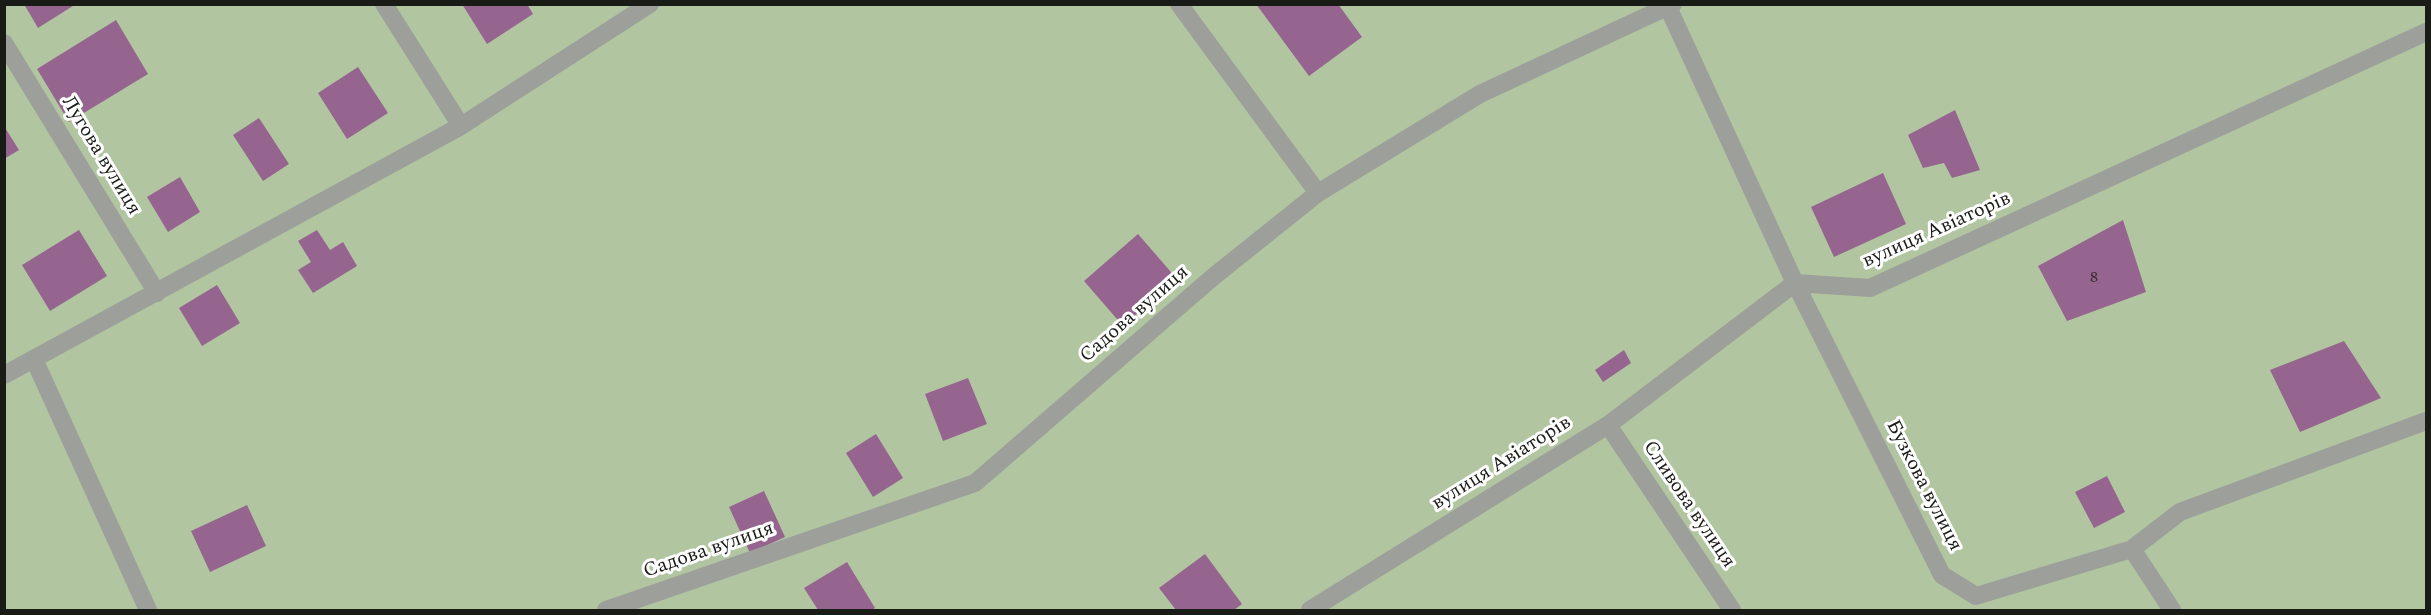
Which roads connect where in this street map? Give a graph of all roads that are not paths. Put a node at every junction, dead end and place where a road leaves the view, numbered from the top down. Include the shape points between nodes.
1 (384, 4) edge
2 (650, 4) edge
3 (1179, 4) edge
4 (1671, 6) edge
5 (2427, 32) edge
6 (4, 43) edge
7 (462, 126) junction
8 (1318, 193) junction
9 (1795, 283) junction
10 (157, 293) junction
11 (34, 359) junction
12 (4, 375) edge
13 (2427, 421) edge
14 (1608, 425) junction
15 (2132, 549) junction
16 (148, 610) edge
17 (606, 610) edge
18 (1311, 610) edge
19 (1732, 610) edge
20 (2172, 610) edge

1 - 7 street
2 - 7 street
3 - 8 street
4 - 8 street, Садова вулиця via 1480,94
4 - 9 street, Бузкова вулиця
5 - 9 street, вулиця Авіаторів via 1870,288
6 - 10 street, Лугова вулиця
7 - 10 street
8 - 17 street, Садова вулиця via 1213,277 975,483
9 - 14 street, вулиця Авіаторів
9 - 15 street, Бузкова вулиця via 1942,575 1976,596
10 - 11 street
11 - 12 street
11 - 16 street
13 - 15 street, Бузкова вулиця via 2180,512
14 - 18 street, вулиця Авіаторів
14 - 19 street, Сливова вулиця
15 - 20 street

